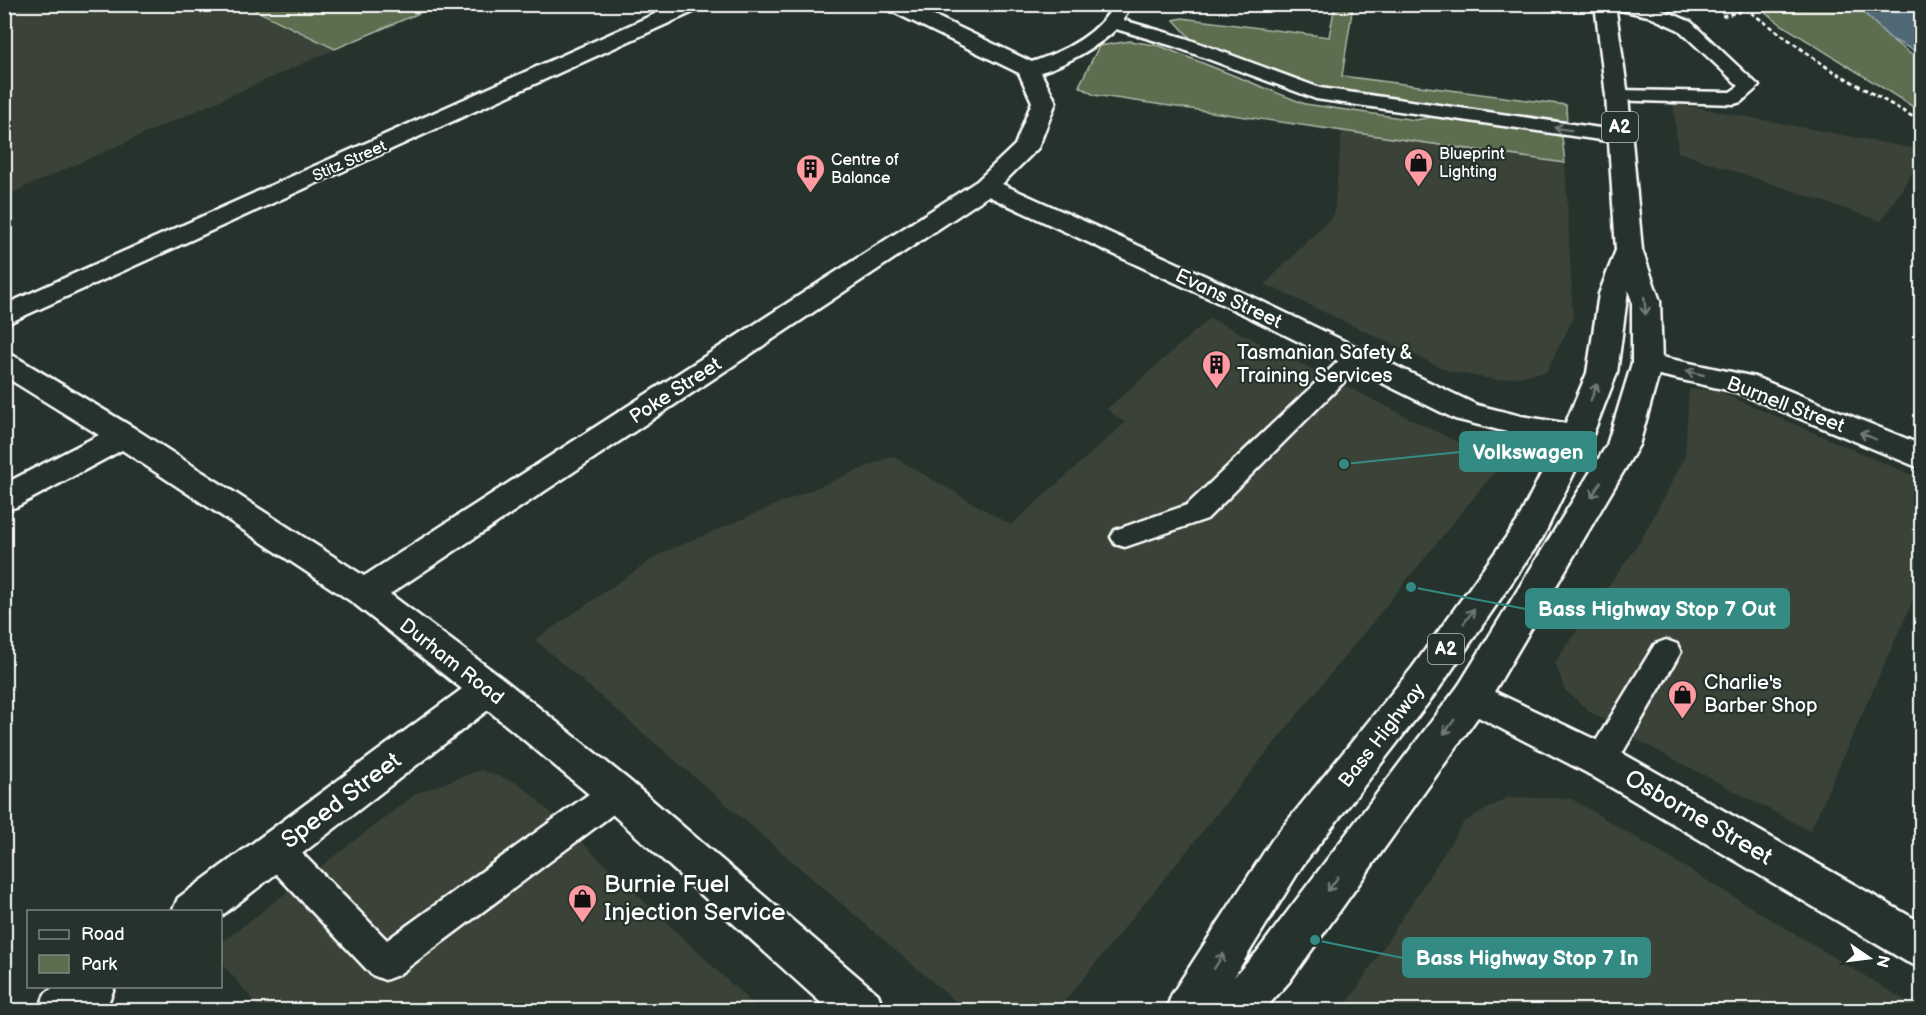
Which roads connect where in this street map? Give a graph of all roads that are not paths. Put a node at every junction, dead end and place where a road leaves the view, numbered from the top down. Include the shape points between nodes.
1 (695, 4) edge
2 (892, 4) edge
3 (1123, 4) edge
4 (1605, 4) edge
5 (1617, 4) edge
6 (1113, 23) junction
7 (1028, 69) junction
8 (1617, 96) junction
9 (1621, 137) junction
10 (986, 186) junction
11 (1629, 250) junction
12 (4, 316) edge
13 (1354, 359) junction
14 (4, 363) edge
15 (1647, 363) junction
16 (1577, 434) junction
17 (123, 436) junction
18 (1922, 458) edge
19 (4, 499) edge
20 (1125, 537) dead end
21 (364, 593) junction
22 (1666, 652) dead end
23 (489, 689) junction
24 (1472, 696) junction
25 (1600, 761) junction
26 (616, 793) junction
27 (276, 850) junction
28 (196, 910) edge
29 (1922, 946) edge
30 (92, 988) edge
31 (61, 1011) edge
32 (862, 1011) edge
33 (1188, 1011) edge
34 (1234, 1011) edge

1 - 12 main road, Stitz Street
2 - 7 main road
3 - 6 lane
4 - 8 main road, Bass Highway / A2
5 - 8 lane via 1653,12 1685,27 1750,86 1734,98
6 - 7 lane via 1091,40
9 -> 6 lane via 1316,93 1179,42
7 - 10 main road, Poke Street via 1044,102 1026,148
8 - 9 main road, Bass Highway / A2
9 - 11 main road, Bass Highway / A2
10 - 13 main road, Evans Street
10 - 21 main road, Poke Street
11 -> 15 main road, Bass Highway / A2 via 1646,301
16 -> 11 main road, Bass Highway / A2 via 1602,373 1613,294
13 - 16 main road, Evans Street via 1466,412 1493,421
13 - 20 lane via 1197,512
14 - 17 main road, Durham Road
18 -> 15 main road, Burnell Street via 1744,384
15 -> 24 main road, Bass Highway / A2 via 1623,445
33 -> 16 main road, Bass Highway / A2 via 1287,853 1425,679 1531,528
17 - 19 main road
17 - 21 main road, Durham Road
21 - 23 main road, Durham Road
22 - 25 lane
23 - 26 main road, Durham Road
23 - 27 main road, Speed Street
24 - 25 main road, Osborne Street
24 -> 34 main road, Bass Highway / A2 via 1273,967
25 - 29 main road, Osborne Street
26 - 27 lane via 385,963
26 - 32 main road, Durham Road
27 - 28 main road, Speed Street
30 - 31 main road

